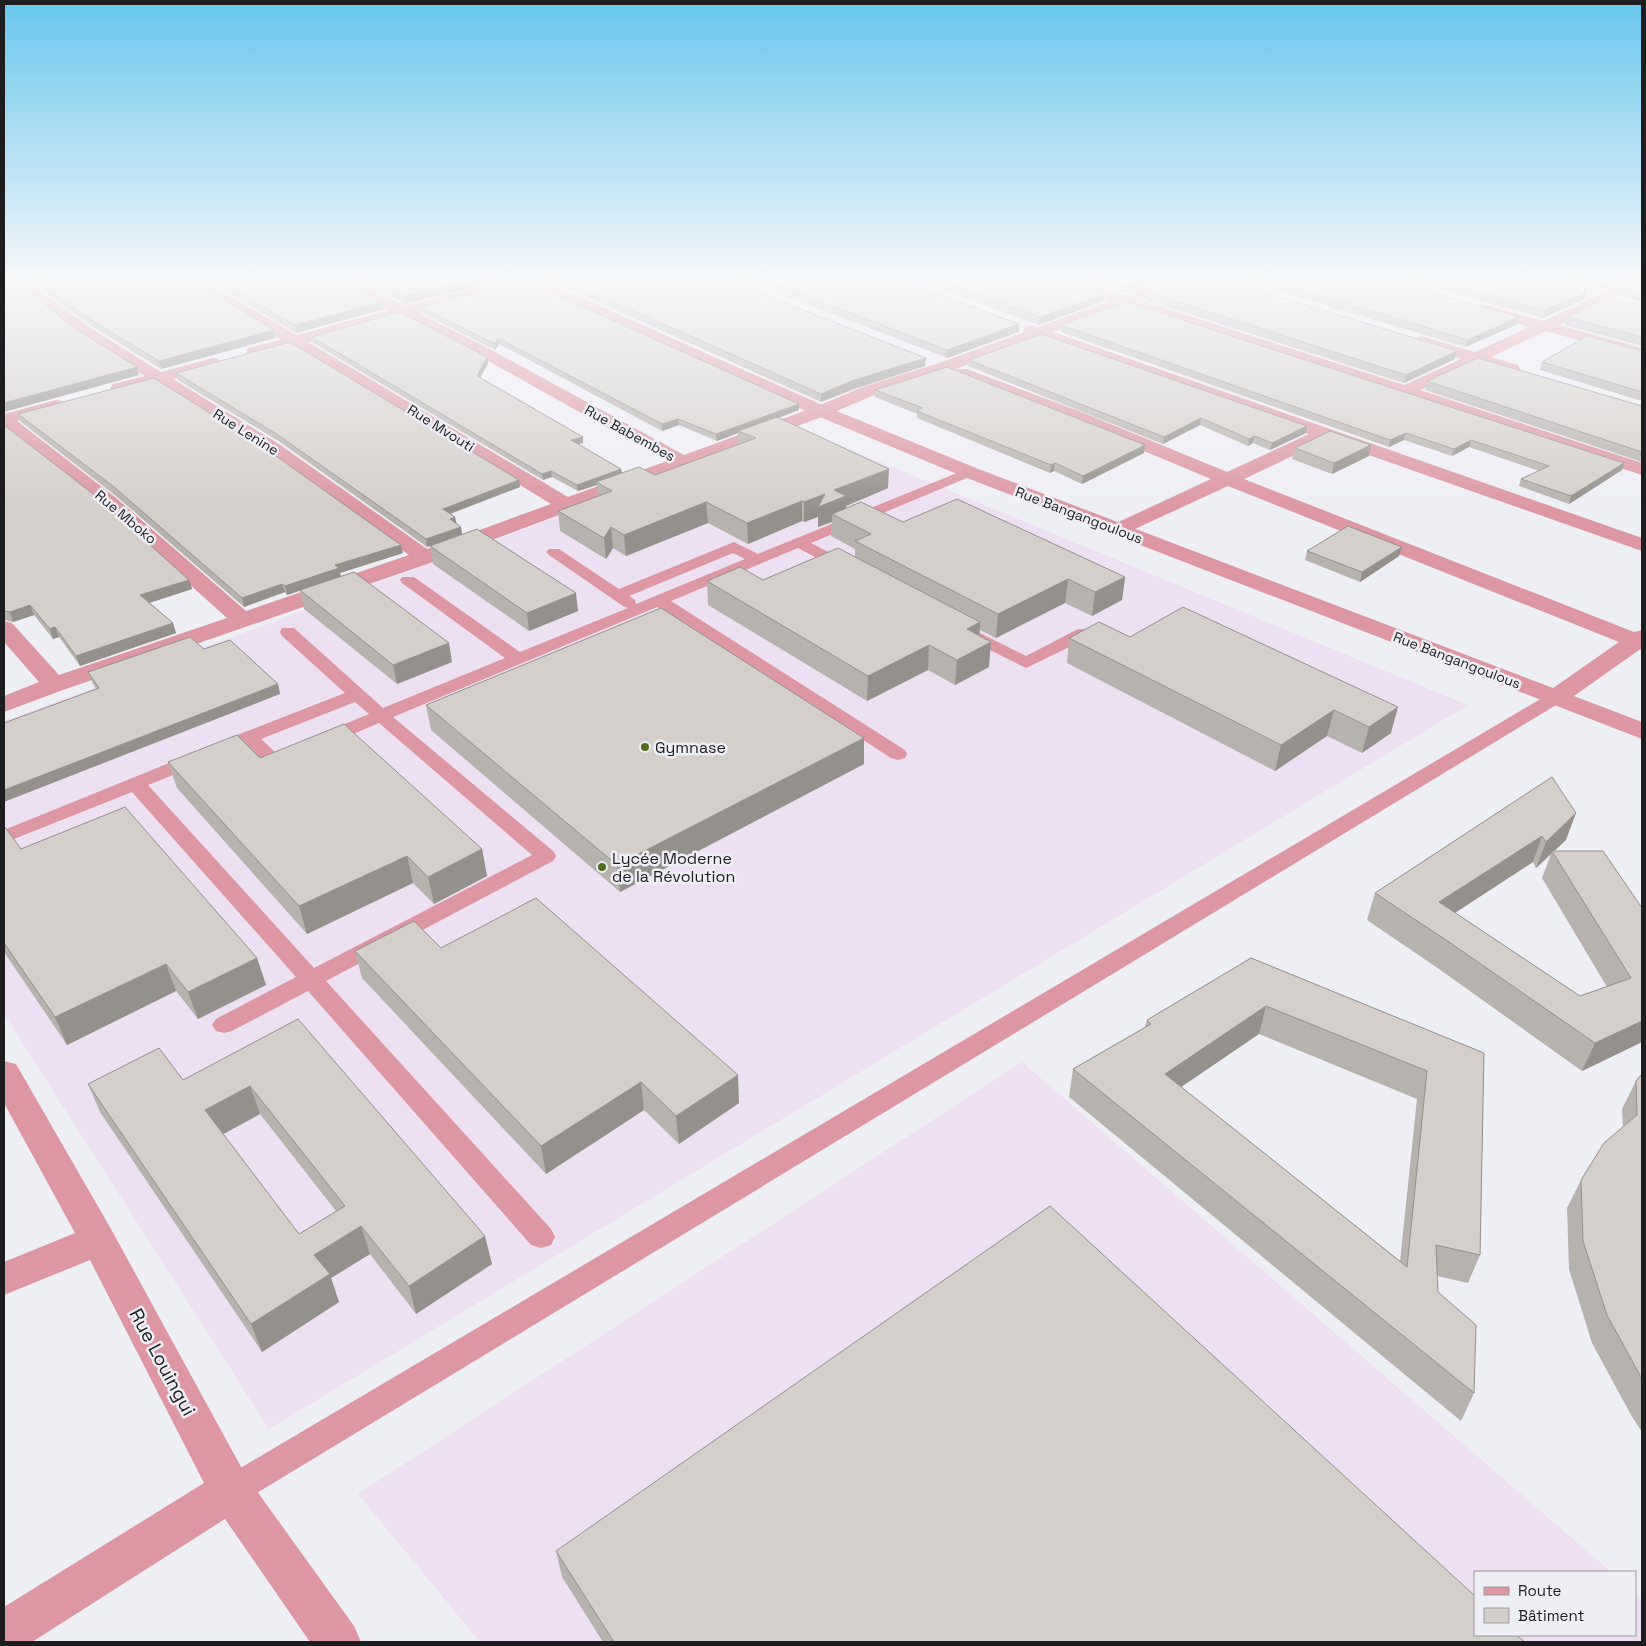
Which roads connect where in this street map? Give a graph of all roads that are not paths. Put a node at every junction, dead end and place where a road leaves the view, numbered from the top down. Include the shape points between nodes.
1 (123, 355) edge
2 (244, 355) edge
3 (319, 355) edge
4 (489, 355) edge
5 (696, 355) edge
6 (978, 355) edge
7 (1104, 355) edge
8 (1293, 355) edge
9 (1465, 355) edge
10 (1482, 355) edge
11 (918, 356) edge
12 (1475, 358) junction
13 (945, 367) junction
14 (1530, 375) edge
15 (159, 378) junction
16 (1406, 391) junction
17 (104, 392) edge
18 (68, 402) edge
19 (821, 411) junction
20 (4, 419) edge
21 (1327, 433) junction
22 (683, 462) junction
23 (1642, 469) edge
24 (969, 472) junction
25 (1227, 479) junction
26 (565, 504) junction
27 (1117, 530) junction
28 (800, 543) junction
29 (1642, 545) edge
30 (554, 552) dead end
31 (425, 557) junction
32 (757, 560) junction
33 (861, 575) edge
34 (408, 580) dead end
35 (617, 595) junction
36 (659, 601) junction
37 (639, 609) junction
38 (244, 620) junction
39 (957, 626) edge
40 (4, 628) edge
41 (288, 632) dead end
42 (1084, 633) edge
43 (1639, 639) edge
44 (518, 659) junction
45 (54, 685) junction
46 (358, 694) junction
47 (1555, 698) junction
48 (4, 705) edge
49 (381, 716) junction
50 (1642, 731) edge
51 (249, 738) junction
52 (898, 754) dead end
53 (135, 783) junction
54 (4, 836) edge
55 (310, 979) junction
56 (224, 1026) dead end
57 (4, 1073) edge
58 (542, 1237) dead end
59 (98, 1240) junction
60 (4, 1279) edge
61 (231, 1490) junction
62 (4, 1633) edge
63 (338, 1642) edge

1 - 15 street, Rue Lenine
2 - 15 street
3 - 26 street, Rue Mvouti
4 - 22 street, Rue Babembes
5 - 19 street, Rue Bangangoulous
6 - 13 street
7 - 21 street
8 - 16 street
9 - 12 street
10 - 12 street
11 - 13 street
12 - 14 street
12 - 16 street
13 - 19 street via 872,390
13 - 25 street via 1078,417
15 - 17 street
15 - 31 street, Rue Lenine via 272,448
16 - 23 street
18 - 20 street
19 - 22 street
19 - 24 street, Rue Bangangoulous
20 - 38 street, Rue Mboko via 108,501
21 - 25 street
21 - 29 street
22 - 26 street
24 - 27 street, Rue Bangangoulous
24 - 28 lane
25 - 27 street
25 - 43 street
26 - 31 street
27 - 47 street, Rue Bangangoulous
28 - 32 lane
28 - 33 lane
30 - 35 lane
31 - 38 street
32 - 35 lane via 734,547
32 - 36 lane
34 - 44 lane
35 - 37 lane
36 - 37 lane
36 - 52 lane
37 - 44 lane
38 - 45 street
39 - 42 lane via 1026,663
40 - 45 street
41 - 46 lane
43 - 47 street
44 - 49 lane
45 - 48 street
46 - 49 lane
46 - 51 lane
47 - 50 street, Rue Bangangoulous
47 - 61 lane
49 - 51 lane via 274,761
49 - 55 lane via 546,856
51 - 53 lane
53 - 54 lane
53 - 55 lane
55 - 56 lane
55 - 58 lane
57 - 59 street, Rue Louingui
59 - 60 street
59 - 61 street, Rue Louingui
61 - 62 street
61 - 63 street, Rue Louingui

